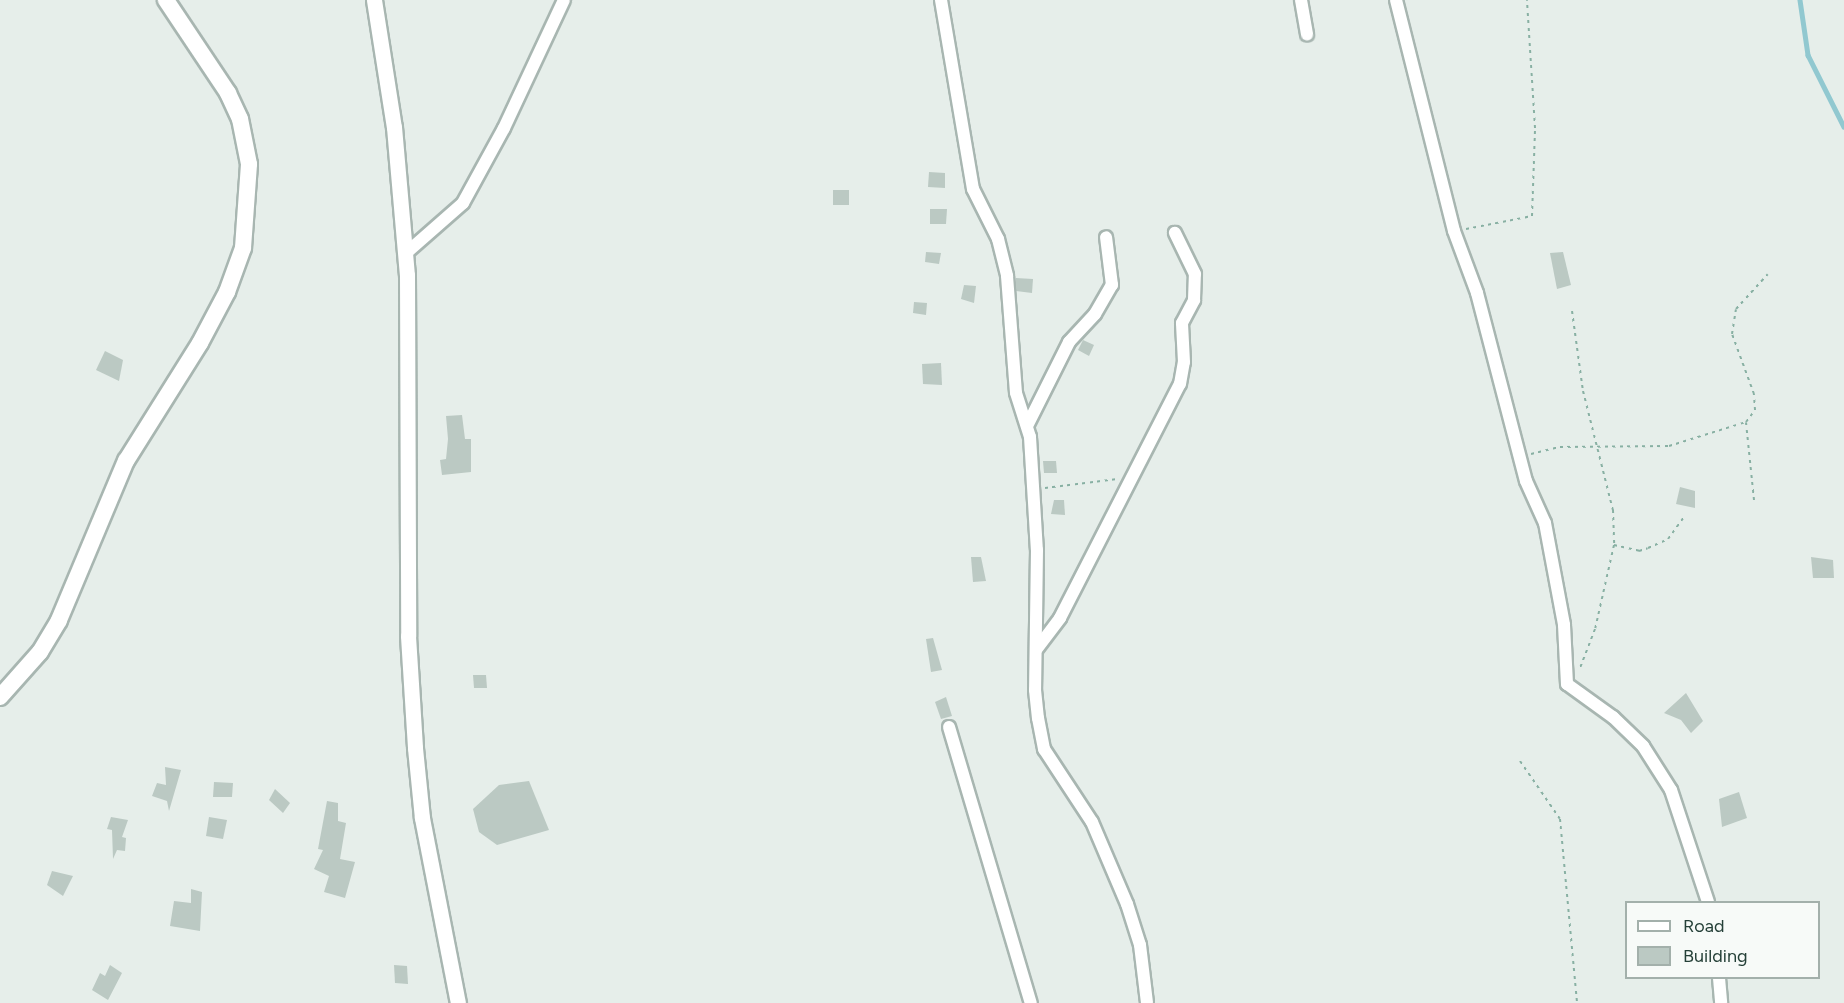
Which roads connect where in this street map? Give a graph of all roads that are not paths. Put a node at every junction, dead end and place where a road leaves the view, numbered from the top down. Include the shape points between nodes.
1 (166, 0) edge
2 (374, 0) edge
3 (564, 0) edge
4 (941, 0) edge
5 (1301, 0) edge
6 (1396, 0) edge
7 (1307, 34) dead end
8 (1175, 233) dead end
9 (1106, 237) dead end
10 (405, 254) junction
11 (1027, 426) junction
12 (1036, 650) junction
13 (0, 697) edge
14 (949, 727) dead end
15 (1707, 901) edge
16 (1719, 979) edge
17 (458, 1003) edge
18 (1031, 1003) edge
19 (1147, 1003) edge
20 (1721, 1003) edge

1 - 13 main road via 228,93 240,119 249,164 243,248 227,292 200,343 126,461 58,620 40,652
2 - 10 street via 394,127
3 - 10 street via 504,128 463,203
4 - 11 street via 973,189 998,238 1006,276 1016,393
5 - 7 street
6 - 15 street via 1454,231 1477,293 1520,457 1545,523 1558,580 1567,684 1613,717 1643,746 1671,790
8 - 12 street via 1195,274 1194,300 1182,323 1184,362 1180,384 1060,618
9 - 11 street via 1112,285 1095,314 1069,342
10 - 17 street via 408,636 415,748 422,818
11 - 12 street via 1034,490
12 - 19 street via 1035,690 1044,749 1092,822 1127,904 1140,945
14 - 18 street
16 - 20 street

